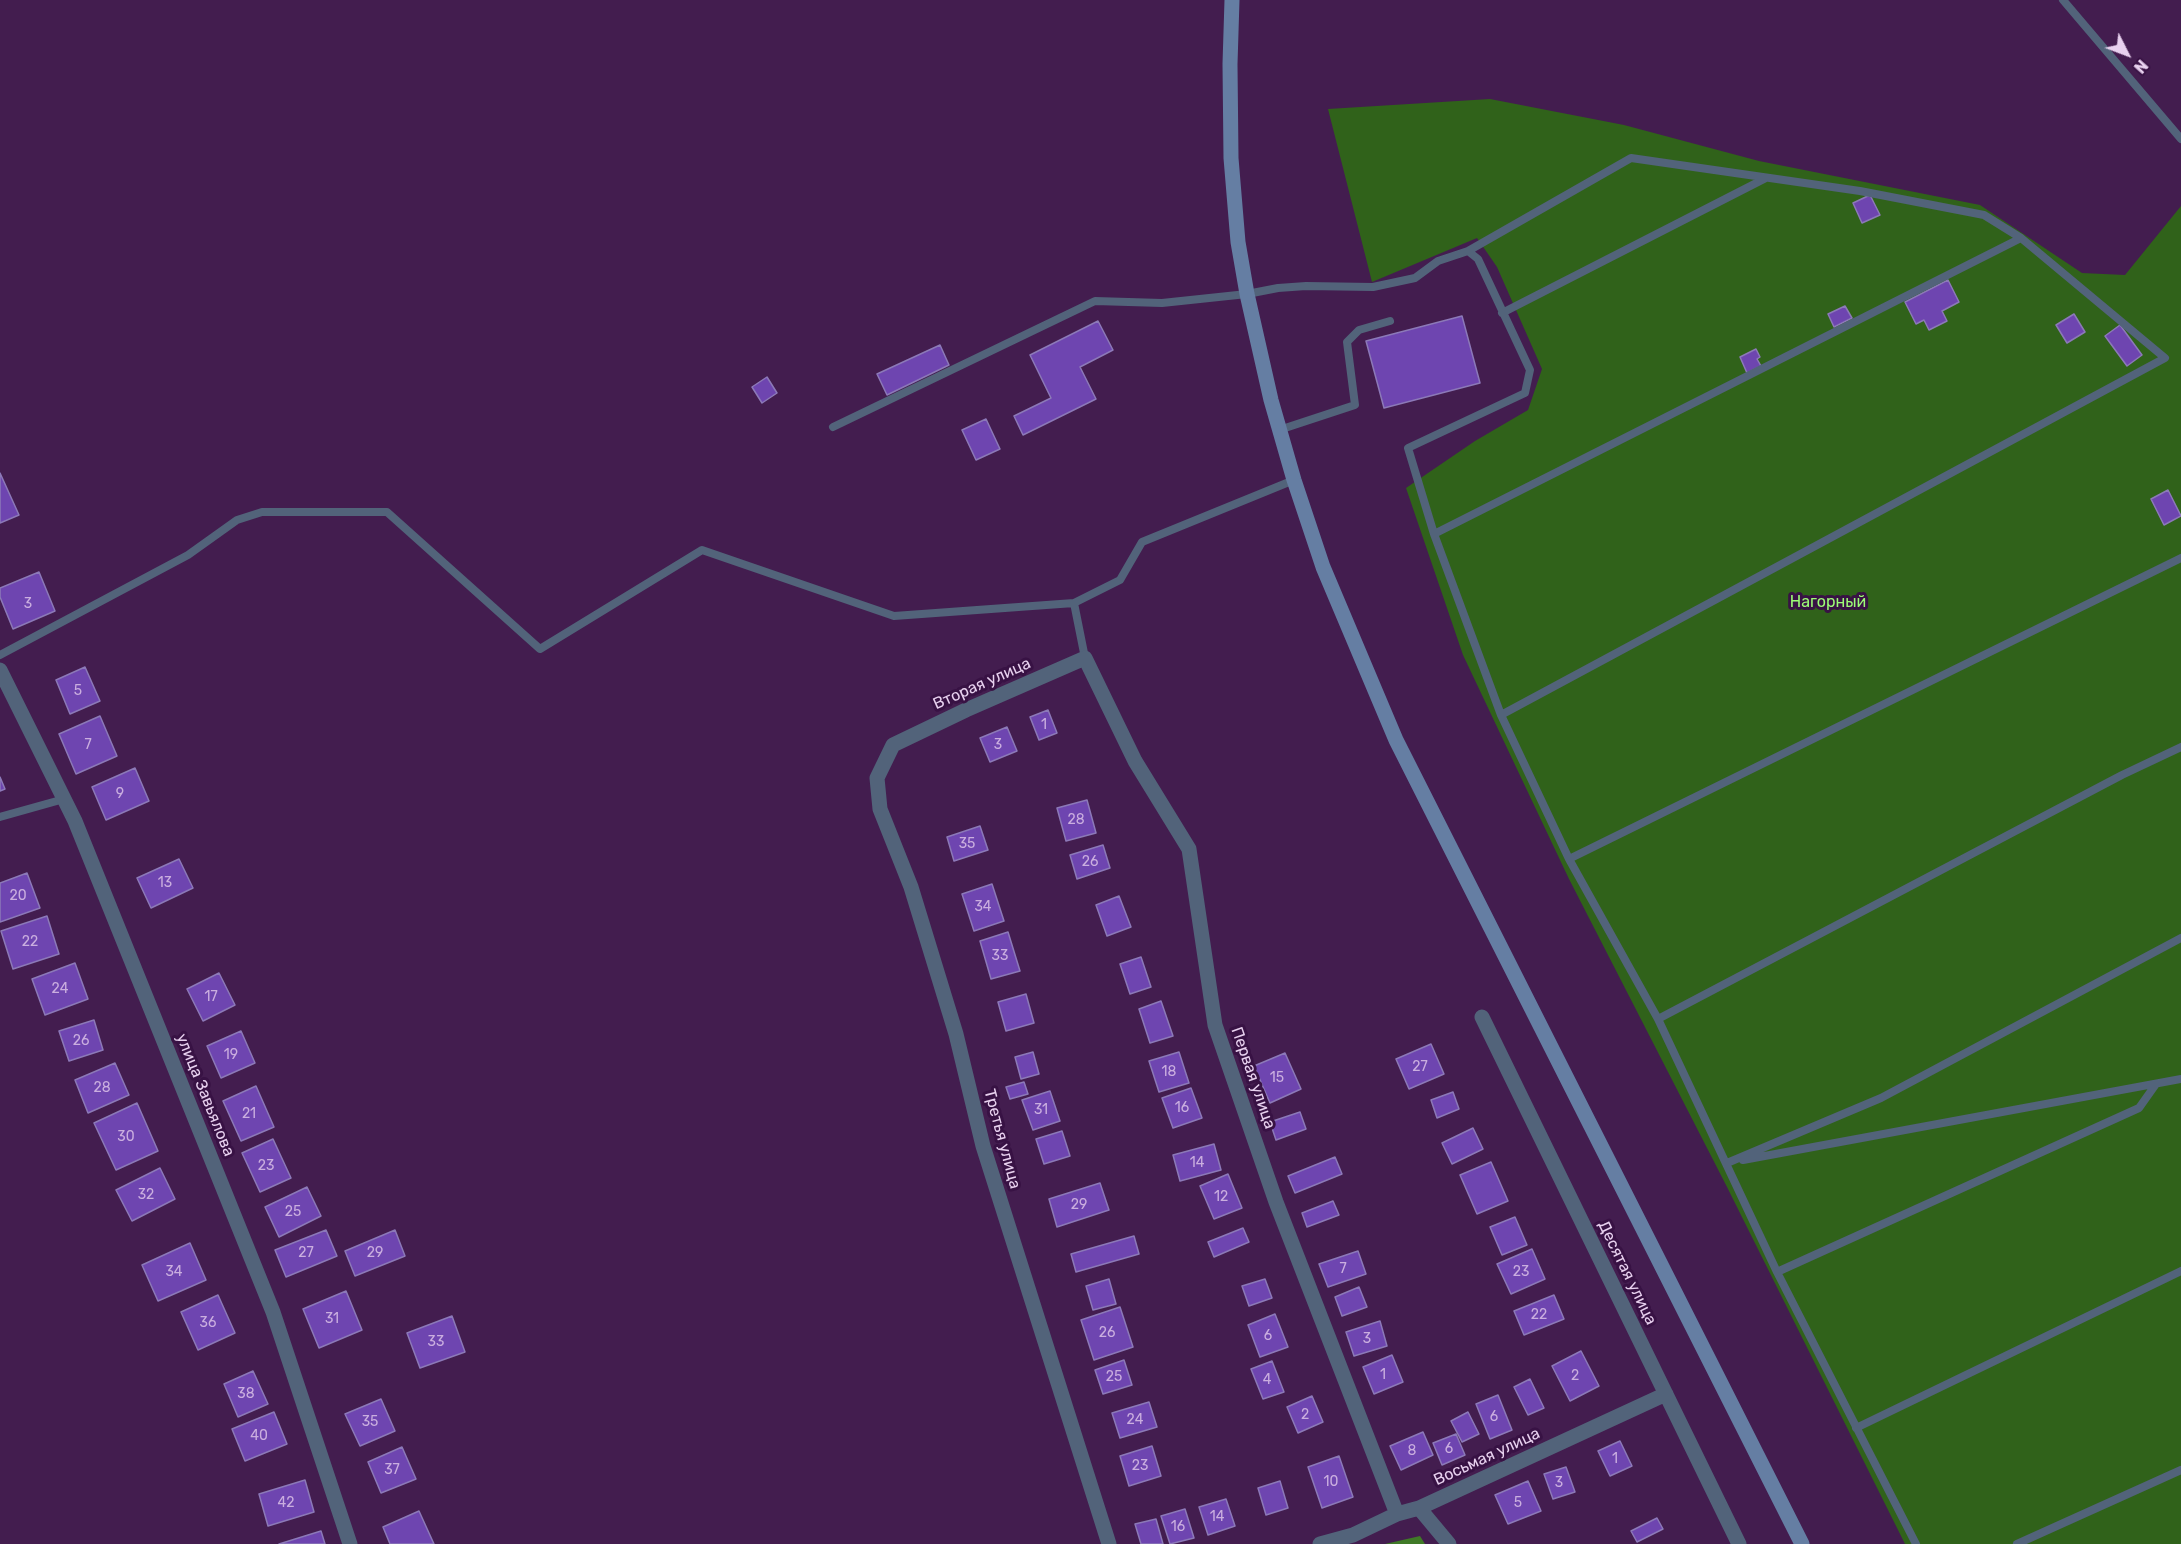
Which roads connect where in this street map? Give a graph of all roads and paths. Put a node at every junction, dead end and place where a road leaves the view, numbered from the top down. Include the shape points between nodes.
1 (1232, 0) edge
2 (2063, 0) edge
3 (2181, 139) edge
4 (1768, 178) junction
5 (2021, 238) junction
6 (1468, 251) junction
7 (1246, 294) junction
8 (1502, 313) junction
9 (1390, 321) dead end
10 (833, 426) dead end
11 (1279, 430) junction
12 (1294, 480) junction
13 (1434, 534) junction
14 (2181, 558) edge
15 (1074, 603) junction
16 (0, 655) edge
17 (1085, 658) junction
18 (0, 670) edge
19 (1501, 715) junction
20 (893, 745) joint
21 (2181, 747) edge
22 (64, 799) junction
23 (0, 817) edge
24 (1569, 860) junction
25 (2181, 938) edge
26 (1482, 1017) dead end
27 (1658, 1019) junction
28 (2181, 1079) edge
29 (2156, 1084) junction
30 (1727, 1163) junction
31 (2181, 1271) edge
32 (1777, 1272) junction
33 (1666, 1394) junction
34 (1856, 1428) junction
35 (2181, 1470) edge
36 (1419, 1508) junction
37 (1397, 1514) junction
38 (1354, 1540) edge
39 (350, 1544) edge
40 (1110, 1544) edge
41 (1320, 1544) edge
42 (1449, 1544) edge
43 (1739, 1544) edge
44 (1802, 1544) edge
45 (1916, 1544) edge
46 (2017, 1544) edge

1 - 7 main road via 1231,158
2 - 3 lane
4 - 5 lane via 1984,215
4 - 6 lane via 1631,158
4 - 8 lane
5 - 13 lane
5 - 19 lane via 2165,358
6 - 7 lane via 1438,261 1415,278 1373,287 1306,286
6 - 8 lane via 1488,276
7 - 10 lane via 1162,303 1095,301
7 - 11 main road
8 - 13 lane via 1530,370 1525,393 1408,448
9 - 11 lane via 1359,330 1347,342 1355,405
11 - 12 main road
12 - 15 lane via 1142,542 1120,580
12 - 44 main road via 1323,567 1396,740
13 - 19 lane
14 - 24 lane
15 - 16 lane via 894,616 702,550 540,649 387,512 262,512 237,520 188,555
15 - 17 lane
17 - 20 street, Вторая улица
17 - 37 street, Первая улица via 1135,761 1189,849 1215,1025 1276,1202
18 - 22 street, улица Завьялова
19 - 24 lane
20 - 40 street, Третья улица via 877,778 880,808 911,887 956,1034 983,1146
21 - 27 lane
22 - 23 lane
22 - 39 street, улица Завьялова via 273,1312
24 - 27 lane
25 - 30 lane via 1881,1098
26 - 33 street, Десятая улица
27 - 30 lane
28 - 29 lane
29 - 30 lane
29 - 32 lane via 2139,1108
30 - 32 lane
31 - 34 lane
32 - 34 lane
33 - 36 street, Восьмая улица
33 - 43 street, Десятая улица
34 - 45 lane
35 - 46 lane
36 - 37 street, Восьмая улица
36 - 42 street
37 - 38 street, Восьмая улица
38 - 41 street, Восьмая улица

